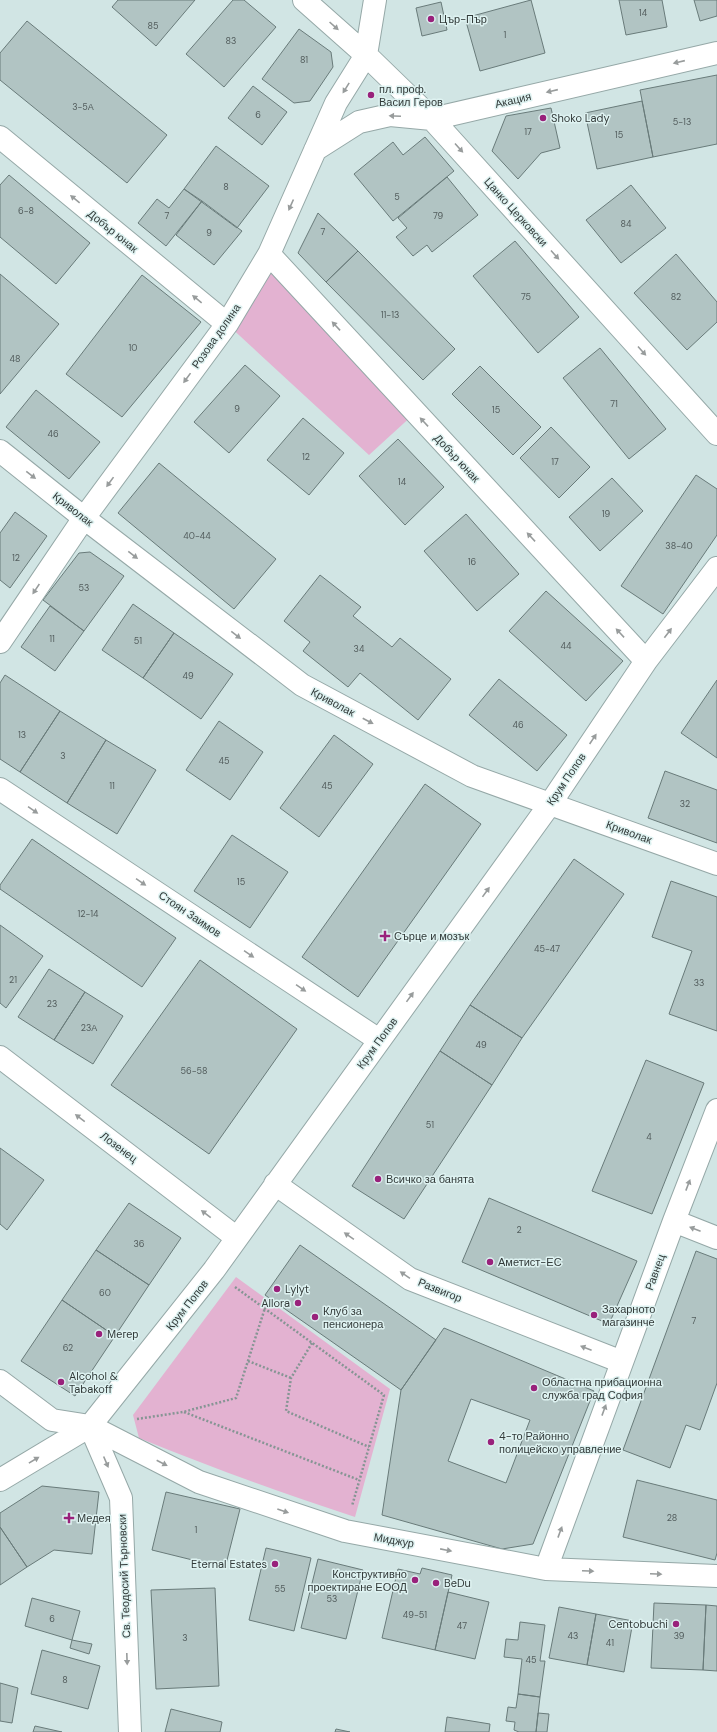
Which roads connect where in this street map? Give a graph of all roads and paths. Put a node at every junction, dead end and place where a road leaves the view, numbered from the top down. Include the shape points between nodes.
1 (304, 0) edge
2 (375, 0) edge
3 (717, 53) edge
4 (366, 55) junction
5 (432, 119) junction
6 (0, 137) edge
7 (315, 150) junction
8 (269, 254) junction
9 (227, 324) junction
10 (717, 434) edge
11 (0, 451) edge
12 (84, 518) junction
13 (717, 568) edge
14 (0, 642) edge
15 (646, 661) junction
16 (0, 788) edge
17 (550, 804) junction
18 (717, 864) edge
19 (379, 1040) junction
20 (0, 1057) edge
21 (717, 1110) edge
22 (275, 1184) junction
23 (674, 1221) junction
24 (237, 1238) junction
25 (717, 1238) edge
26 (232, 1284) dead end
27 (265, 1308) junction
28 (312, 1343) junction
29 (248, 1361) junction
30 (622, 1362) junction
31 (291, 1378) junction
32 (0, 1382) edge
33 (183, 1412) junction
34 (90, 1426) junction
35 (369, 1447) junction
36 (0, 1480) edge
37 (359, 1480) junction
38 (345, 1531) junction
39 (546, 1569) junction
40 (717, 1576) edge
41 (130, 1732) edge

1 -> 4 street, Цанко Церковски
2 - 4 street, Розова долина
3 -> 5 street, Акация
4 - 5 street, Цанко Церковски
4 -> 7 street, Розова долина via 336,102
5 -> 7 street, Акация via 390,115 359,122
5 -> 10 street, Цанко Церковски
9 -> 6 street, Добър юнак
7 -> 8 street, Розова долина
8 - 9 street, Розова долина
15 -> 8 street, Добър юнак
9 -> 12 street, Розова долина
11 -> 12 street, Криволак
12 -> 14 street, Розова долина
12 -> 17 street, Криволак via 302,685 472,776
15 -> 13 street, Крум Попов
17 -> 15 street, Крум Попов
16 -> 19 street, Стоян Заимов
17 - 18 street, Криволак
19 -> 17 street, Крум Попов
19 - 22 street, Крум Попов
24 -> 20 street, Лозенец
23 -> 21 street, Равнец
22 - 24 street, Крум Попов
30 -> 22 street, Развигор via 410,1279
25 -> 23 street
23 - 30 street, Равнец
24 - 34 street, Крум Попов
26 - 27 path
27 - 28 path
27 - 29 path
28 - 31 path
28 - 35 path via 384,1395
29 - 31 path
29 - 33 path via 236,1398
39 -> 30 street, Равнец
31 - 35 path via 286,1411
32 - 34 street, Миджур via 52,1420
33 - 34 path
33 - 37 path
36 -> 34 street, Крум Попов
34 -> 38 street, Миджур via 199,1482
34 -> 41 street, Св. Теодосий Търновски via 121,1498
35 - 37 path
37 - 38 path
38 -> 39 street, Миджур
39 -> 40 street, Миджур

